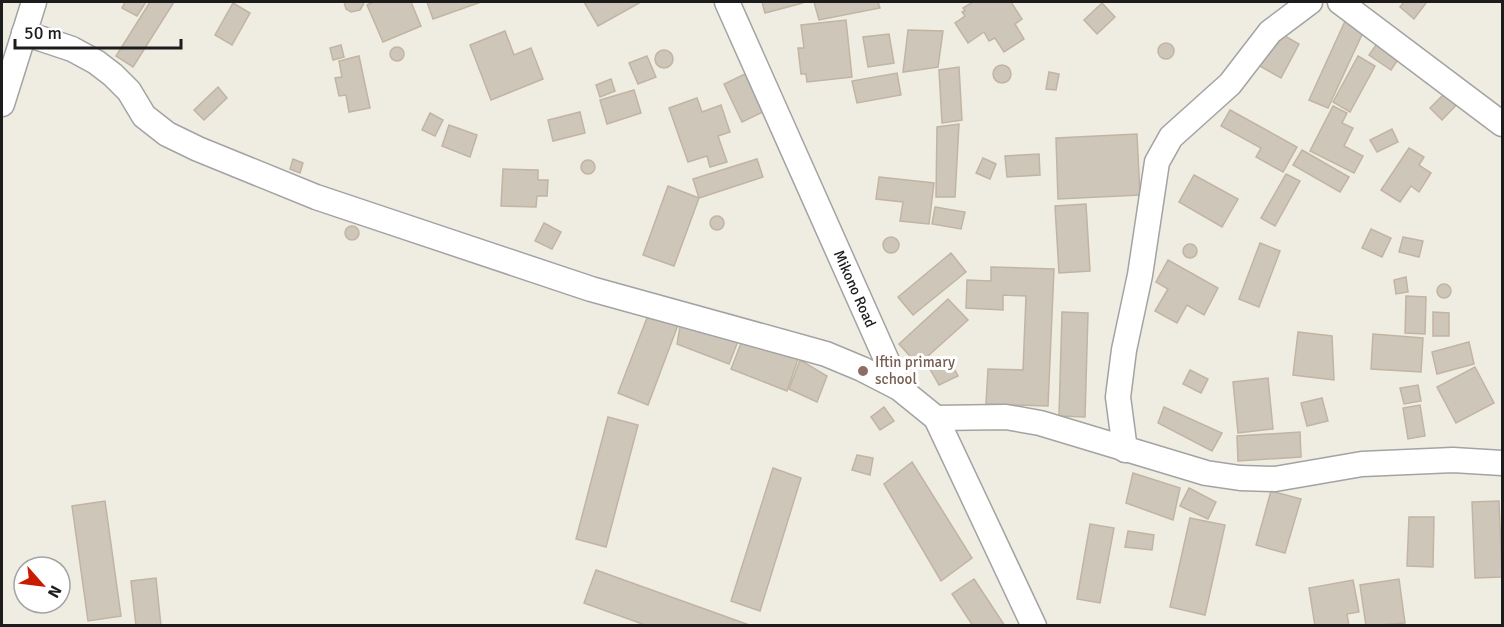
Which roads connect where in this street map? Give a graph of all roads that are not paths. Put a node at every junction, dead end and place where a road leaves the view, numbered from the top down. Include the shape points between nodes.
1 (34, 2) edge
2 (727, 2) edge
3 (1310, 2) edge
4 (1340, 2) edge
5 (24, 33) junction
6 (2, 104) edge
7 (1503, 124) edge
8 (899, 388) junction
9 (936, 418) junction
10 (1125, 450) junction
11 (1503, 463) edge
12 (1034, 626) edge

1 - 5 street
2 - 8 street, Mikono Road
3 - 10 street via 1270,32 1230,84 1171,137 1157,162 1118,397
4 - 7 street
5 - 6 street
5 - 8 street via 72,49 96,62 129,92 144,116 168,134 316,197 591,289 826,354
8 - 9 street, Mikono Road
9 - 10 street via 1006,417 1040,423
9 - 12 street, Mikono Road
10 - 11 street via 1206,473 1240,478 1275,479 1362,464 1452,460

